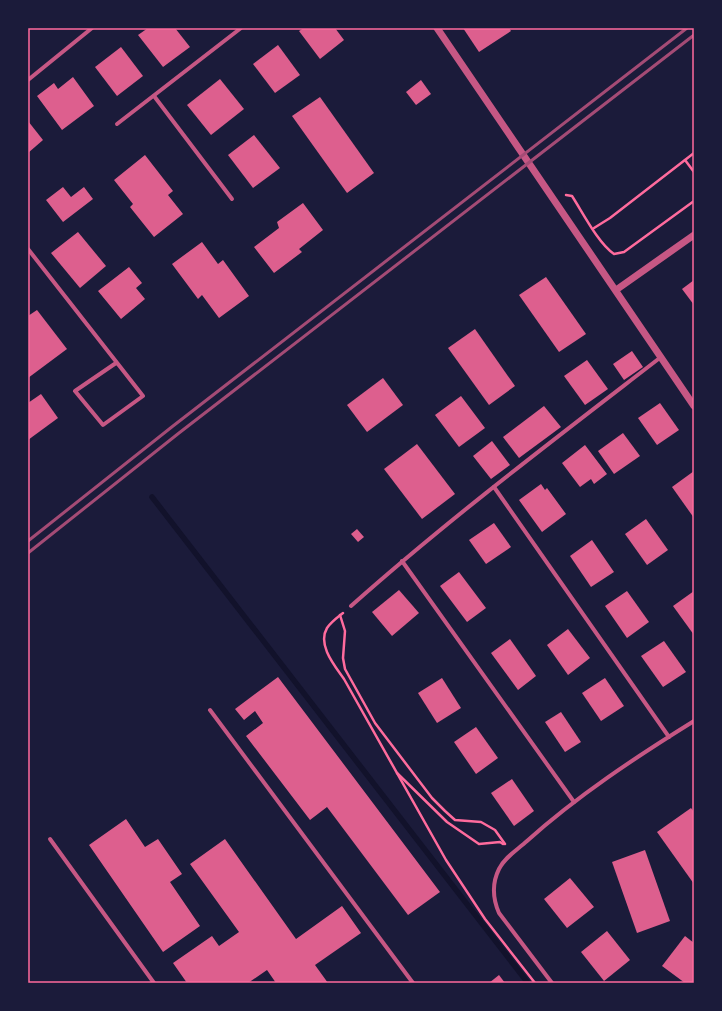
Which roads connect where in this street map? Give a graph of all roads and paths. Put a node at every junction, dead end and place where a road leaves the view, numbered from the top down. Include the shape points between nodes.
1 (92, 28) edge
2 (241, 28) edge
3 (437, 28) edge
4 (28, 80) edge
5 (154, 96) junction
6 (118, 124) dead end
7 (694, 153) edge
8 (685, 160) junction
9 (694, 172) edge
10 (563, 197) dead end
11 (232, 199) dead end
12 (694, 201) edge
13 (594, 228) junction
14 (694, 235) edge
15 (28, 249) edge
16 (616, 290) junction
17 (661, 357) junction
18 (116, 363) junction
19 (694, 406) edge
20 (494, 487) junction
21 (402, 561) junction
22 (351, 606) joint
23 (340, 616) junction
24 (210, 710) dead end
25 (694, 721) edge
26 (669, 737) junction
27 (395, 771) junction
28 (574, 802) junction
29 (50, 839) dead end
30 (515, 852) junction
31 (154, 983) edge
32 (413, 983) edge
33 (535, 983) edge
34 (552, 983) edge

1 - 4 street
2 - 5 street
3 - 16 street
5 - 6 street
5 - 11 street
7 - 8 path
8 - 9 path
8 - 13 path
10 - 13 path via 567,194 572,196
12 - 13 path via 624,252 614,254 607,249
14 - 16 street
15 - 18 street
16 - 17 street
17 - 19 street
17 - 20 street
18 - 18 street via 143,396 103,425 76,391
20 - 21 street
20 - 26 street
21 - 22 street
21 - 28 street
22 - 23 path
23 - 27 path via 326,629 324,638 330,659 344,679
23 - 30 path via 345,631 345,669 375,723 432,798 445,811 455,820 475,821 495,830 502,842
24 - 32 street
25 - 26 street
26 - 28 street
27 - 30 path via 447,822 479,844 500,842
27 - 33 path via 446,860 485,919
28 - 30 street
29 - 31 street
30 - 34 street via 496,876 495,903 503,919

